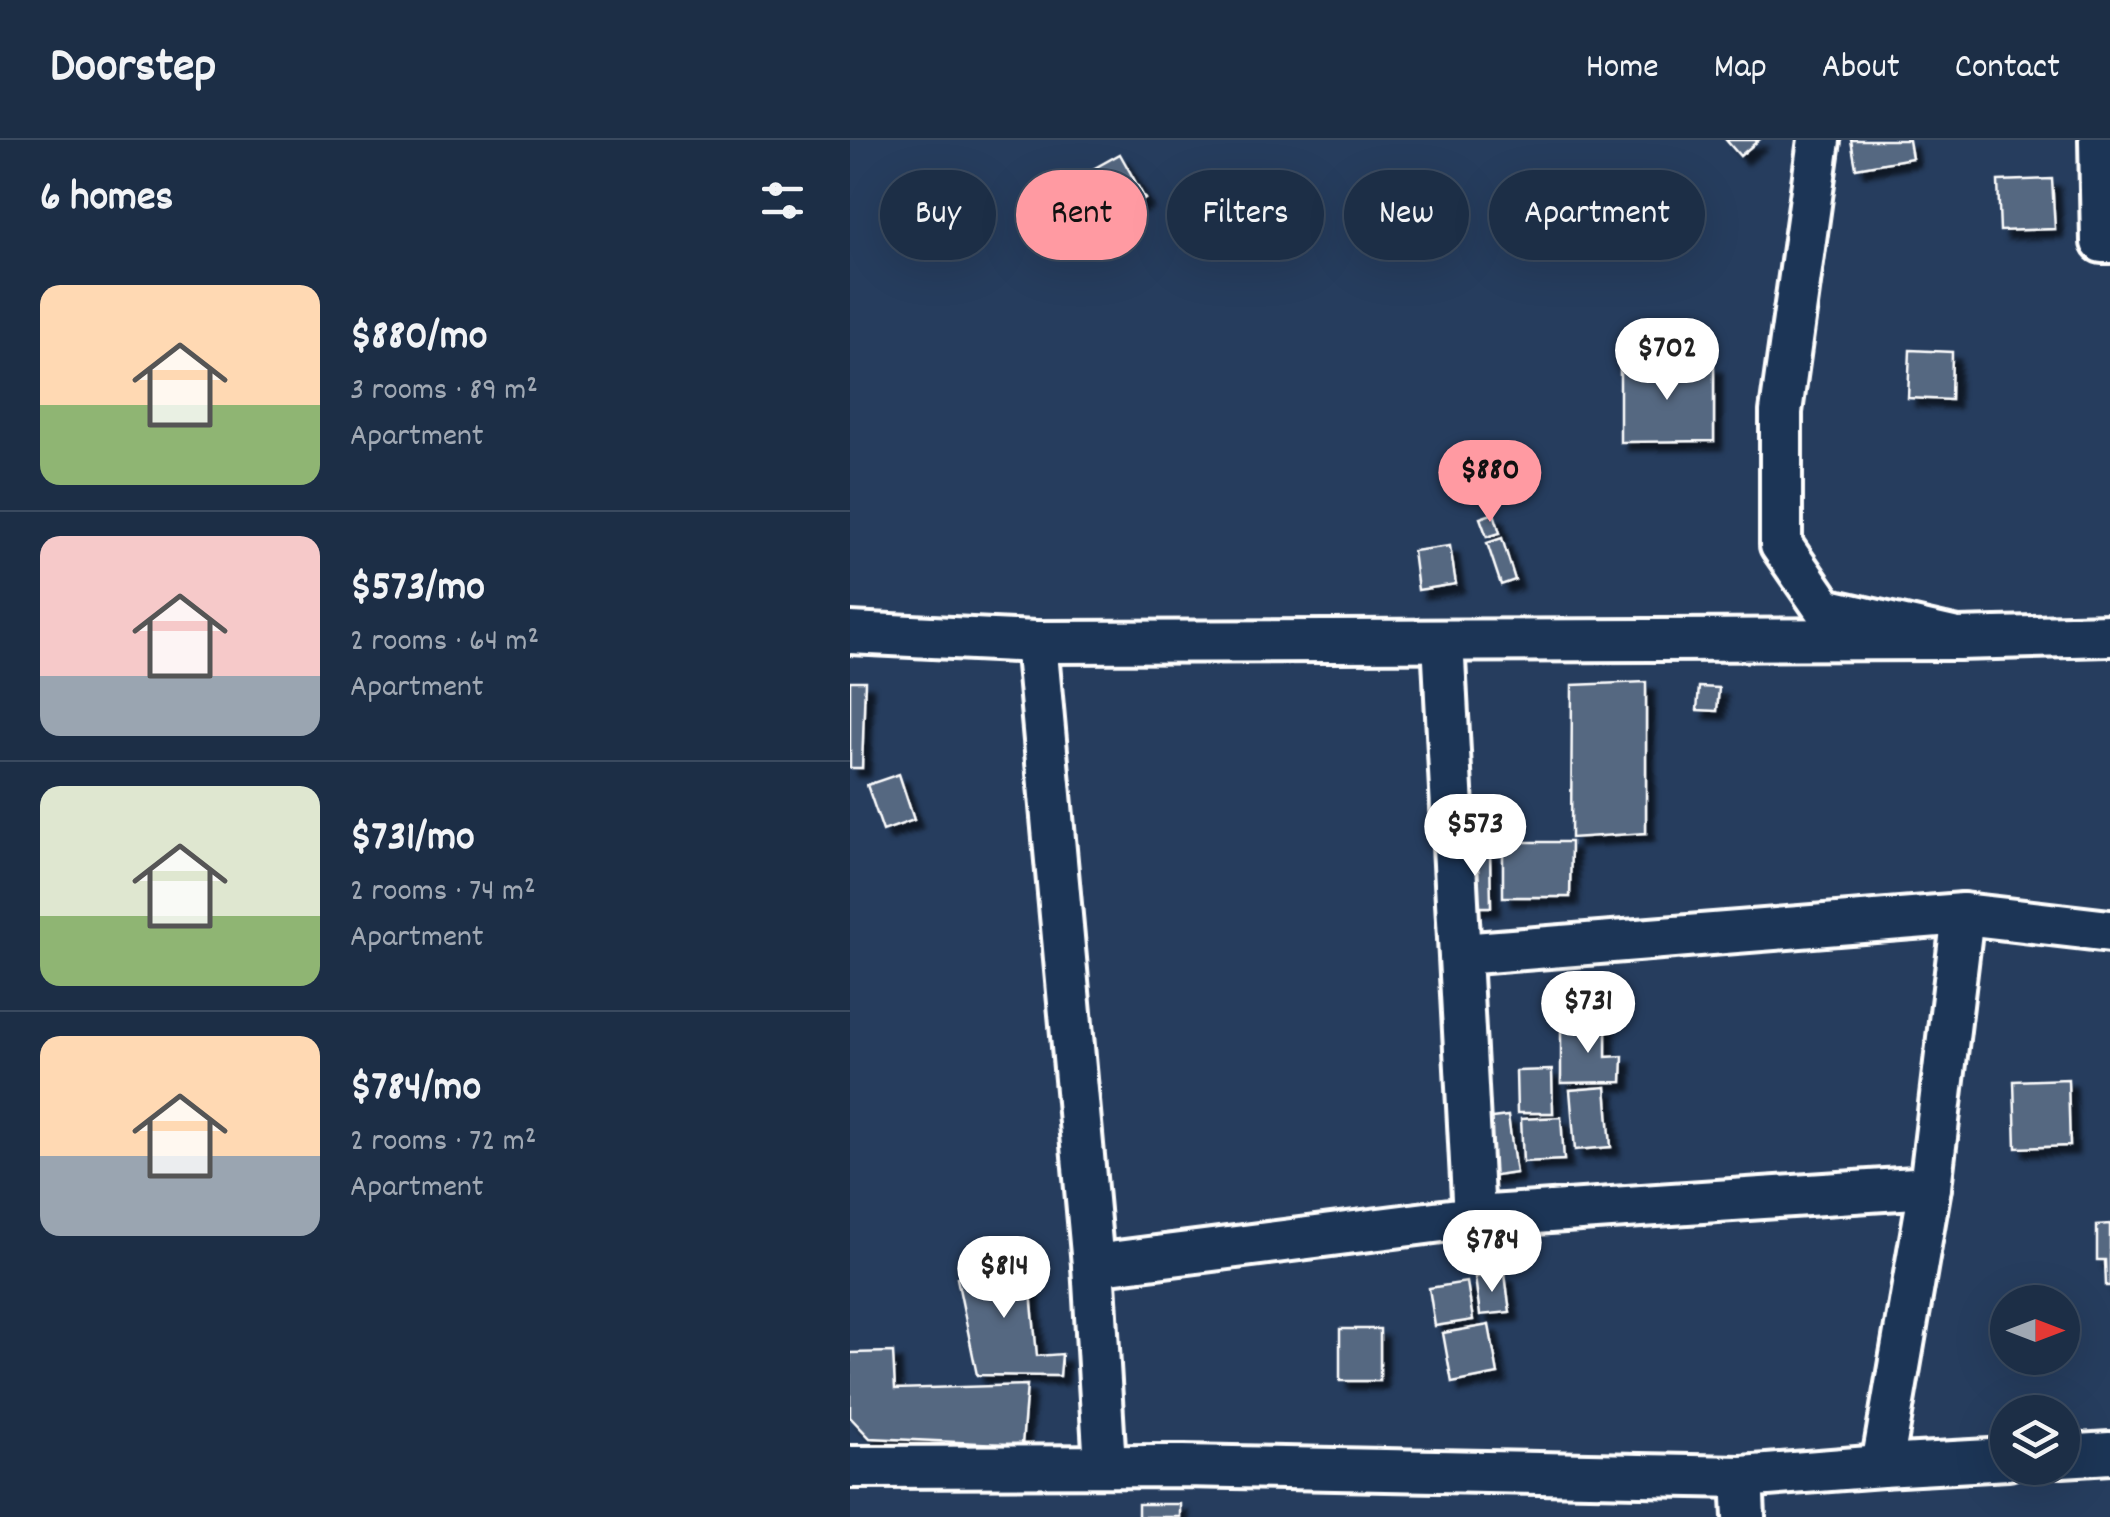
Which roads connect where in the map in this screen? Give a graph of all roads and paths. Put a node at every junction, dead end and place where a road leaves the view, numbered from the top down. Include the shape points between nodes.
1 (1819, 140) edge
2 (2100, 140) edge
3 (2110, 242) edge
4 (850, 633) edge
5 (2110, 636) edge
6 (1957, 638) junction
7 (1443, 641) junction
8 (1036, 642) junction
9 (1963, 914) junction
10 (2110, 930) edge
11 (1461, 954) junction
12 (1930, 1188) junction
13 (1474, 1217) junction
14 (1093, 1265) junction
15 (2110, 1453) edge
16 (2080, 1455) edge
17 (1990, 1460) edge
18 (1105, 1466) junction
19 (1882, 1466) junction
20 (850, 1467) edge
21 (1742, 1477) junction
22 (1744, 1517) edge

1 - 6 street via 1782,412 1782,545 1825,609
2 - 3 street via 2102,242
4 - 8 street
5 - 6 street
6 - 7 street
7 - 8 street
7 - 11 street
8 - 14 street
9 - 10 street
9 - 11 street
9 - 12 street
11 - 13 street
12 - 13 street
12 - 19 street
13 - 14 street
14 - 18 street
15 - 16 street
17 - 19 street
18 - 20 street
18 - 21 street
19 - 21 street
21 - 22 street

